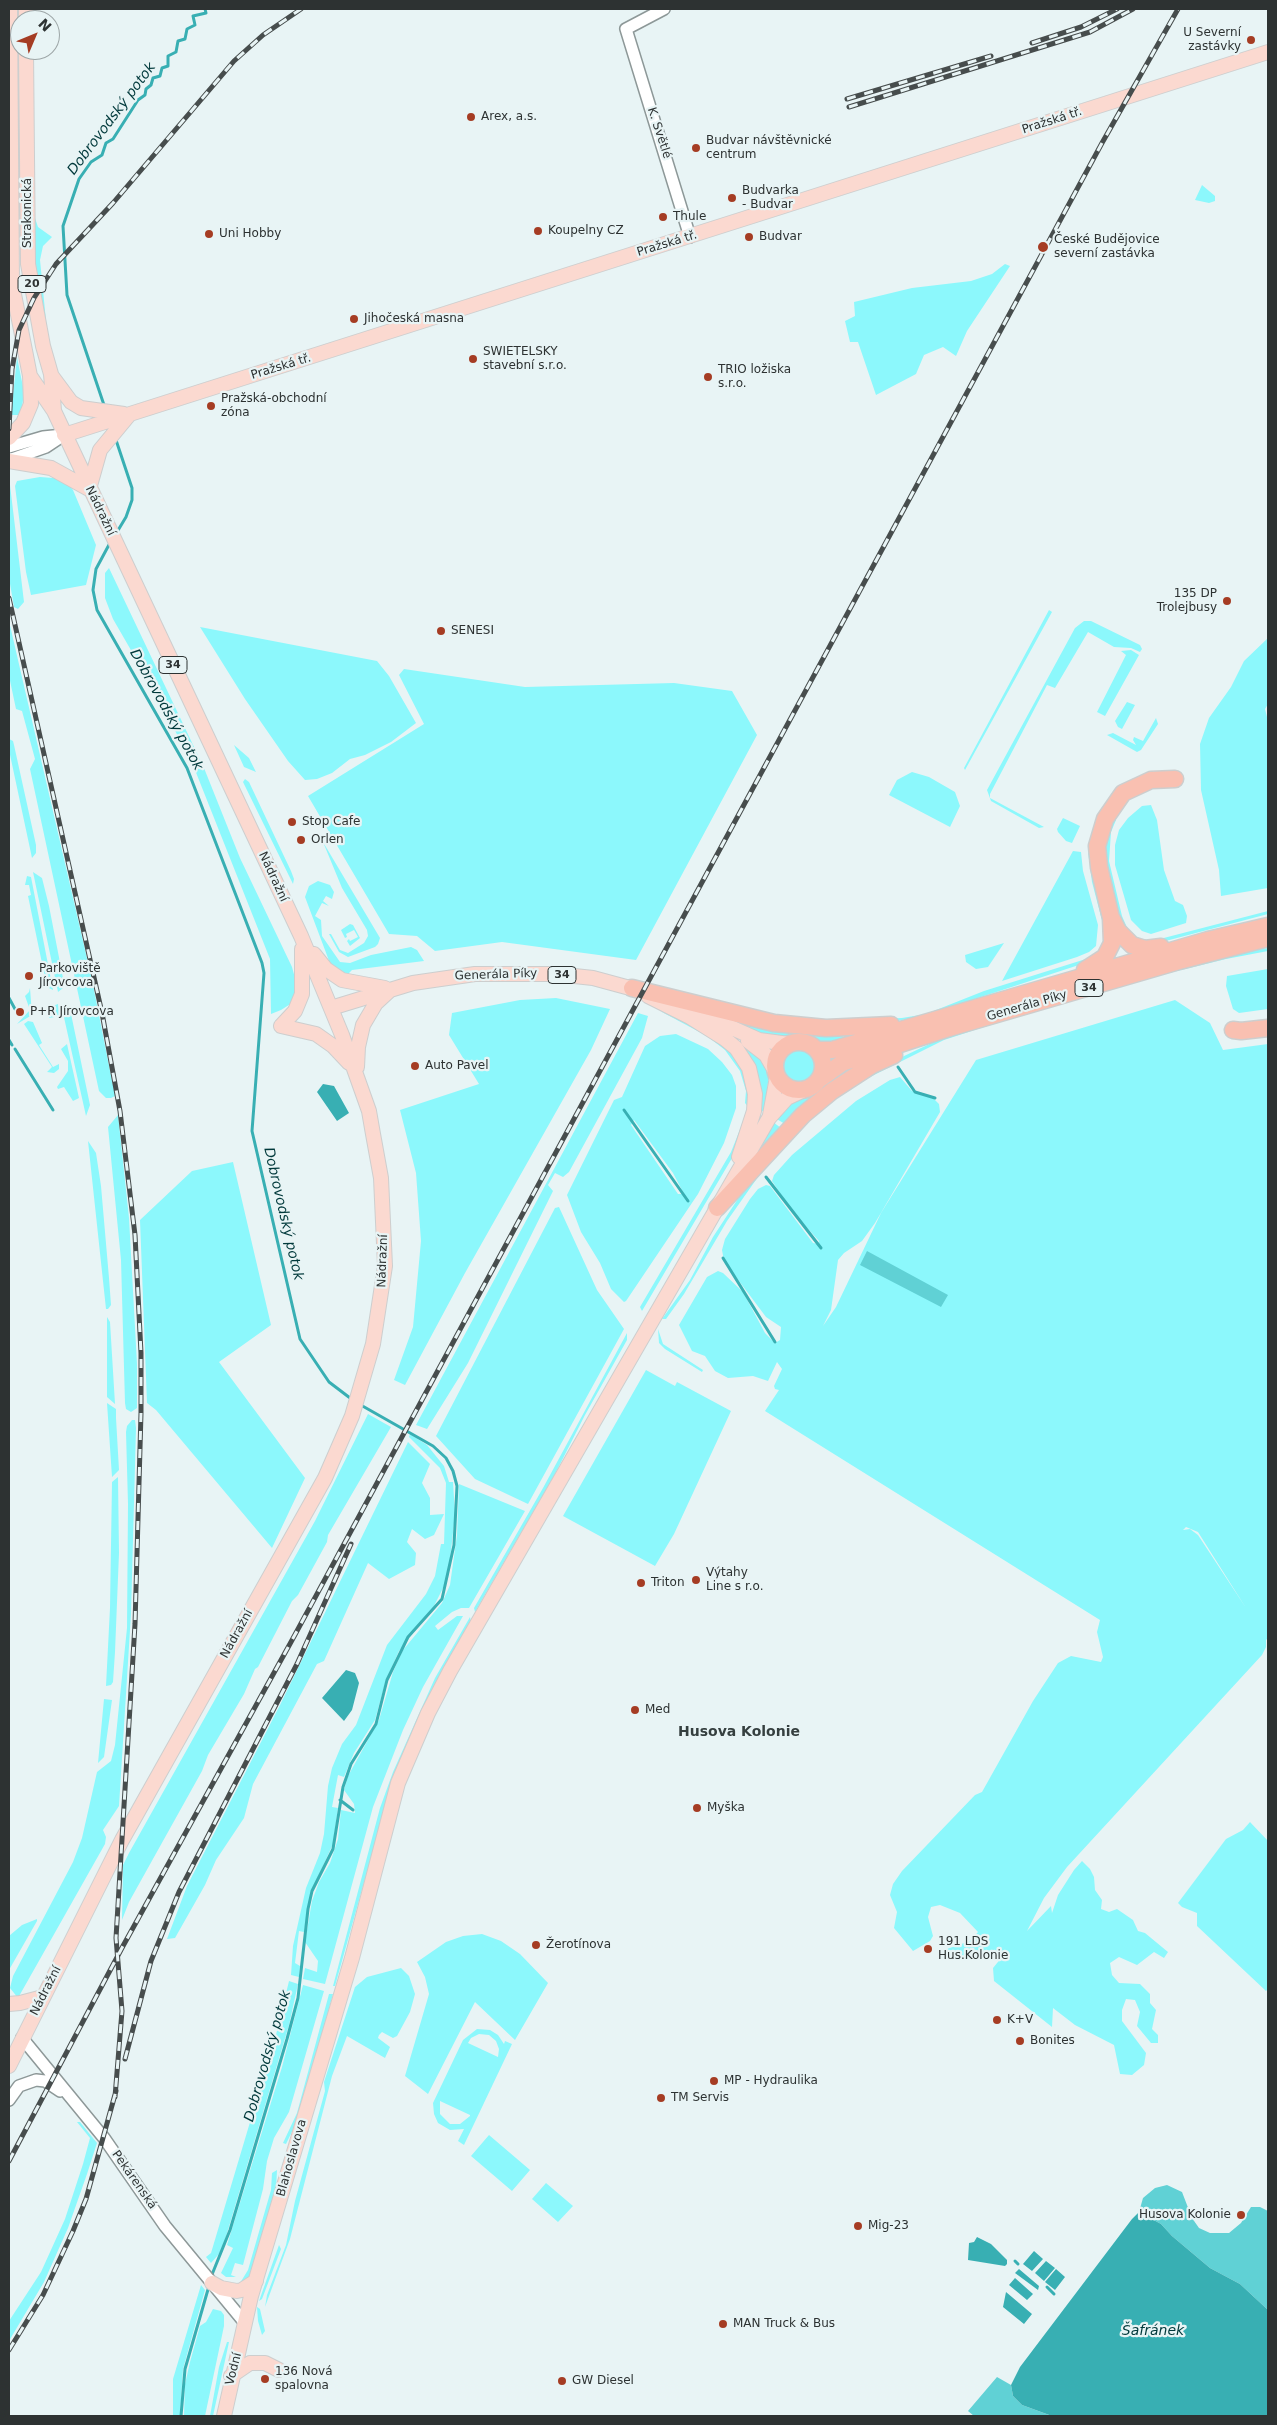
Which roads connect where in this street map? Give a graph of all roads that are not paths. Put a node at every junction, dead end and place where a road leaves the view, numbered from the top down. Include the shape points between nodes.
1 (10, 9) edge
2 (664, 9) edge
3 (1268, 52) edge
4 (26, 60) edge
5 (690, 237) junction
6 (51, 374) junction
7 (30, 376) junction
8 (54, 411) junction
9 (101, 417) junction
10 (123, 418) junction
11 (64, 435) junction
12 (9, 438) edge
13 (9, 447) edge
14 (9, 461) edge
15 (89, 489) junction
16 (1175, 779) dead end
17 (1111, 918) junction
18 (301, 936) junction
19 (1266, 936) edge
20 (1208, 940) junction
21 (1063, 982) junction
22 (632, 988) junction
23 (391, 989) junction
24 (331, 1008) junction
25 (717, 1022) junction
26 (946, 1024) junction
27 (1268, 1028) edge
28 (1232, 1030) dead end
29 (789, 1044) junction
30 (817, 1050) junction
31 (357, 1073) junction
32 (776, 1073) junction
33 (820, 1079) junction
34 (802, 1091) junction
35 (769, 1118) junction
36 (717, 1208) junction
37 (43, 1997) junction
38 (9, 2004) edge
39 (22, 2038) junction
40 (9, 2066) edge
41 (9, 2100) edge
42 (73, 2102) junction
43 (256, 2281) junction
44 (214, 2285) junction
45 (245, 2323) junction
46 (279, 2370) dead end
47 (231, 2376) junction
48 (224, 2416) edge

1 - 7 main road, Strakonická / 20 via 12,284
2 - 5 street, K. Světlé via 626,29
3 - 5 main road, Pražská tř.
4 - 6 main road, Strakonická / 20 via 28,264
5 - 10 main road, Pražská tř.
6 - 8 main road, 20
6 - 9 main road via 72,402
7 - 8 main road, 20
7 - 12 main road via 31,404 23,423
8 - 11 main road
9 - 10 main road, Pražská tř.
9 - 11 main road, Pražská tř.
10 - 15 main road via 100,450
11 - 13 street, Pražská tř. via 43,437
11 - 14 street, Pražská tř. via 46,447
11 - 15 main road, Nádražní / 34
14 - 15 main road via 51,468
15 - 18 main road, Nádražní / 34
16 - 17 highway via 1151,780 1123,793 1105,819 1097,846
17 - 20 highway via 1124,938 1138,948
17 - 21 highway via 1112,943 1105,956
18 - 23 main road via 322,965 336,977
18 - 24 main road, Nádražní / 34
18 - 31 main road via 302,994 295,1011 281,1026 310,1032 325,1040
19 - 20 highway, Generála Píky / 34
19 - 26 highway, Generála Píky / 34
20 - 21 highway, Generála Píky / 34
21 - 26 highway, Generála Píky / 34
22 - 23 main road, Generála Píky / 34 via 593,978 556,974 475,974
22 - 25 main road, Generála Píky / 34
22 - 26 highway, 34 via 774,1023 871,1027
22 - 36 main road via 712,1030 736,1048 749,1068 755,1094 754,1112
23 - 24 main road, Generála Píky / 34
23 - 31 main road via 376,1003 363,1025
24 - 31 main road, Nádražní
25 - 29 main road, Generála Píky / 34 via 759,1040
25 - 32 main road, Generála Píky / 34 via 762,1051
26 - 30 highway, Generála Píky / 34 via 832,1050
26 - 33 highway, Generála Píky / 34 via 842,1063
26 - 36 highway via 832,1091 787,1130
27 - 28 highway
29 - 30 highway, 34 via 804,1042
29 - 32 highway via 778,1054
30 - 33 highway via 823,1064
31 - 37 main road, Nádražní via 369,1111 381,1178 385,1240 384,1278 373,1344 352,1416 325,1478 122,1840
32 - 34 highway, 34 via 787,1088
32 - 35 main road
33 - 34 highway, 34
34 - 35 main road via 787,1098
35 - 36 main road
36 - 43 main road, Blahoslavova via 428,1713 398,1783 341,1994
37 - 38 main road
37 - 39 main road, Nádražní
39 - 40 main road, Nádražní
39 - 42 street, Pekárenská
41 - 42 street via 19,2086 36,2080 53,2086
42 - 44 street, Pekárenská via 104,2138 165,2226
43 - 44 main road via 242,2290 230,2291
43 - 45 main road, Blahoslavova
44 - 45 street, Pekárenská
45 - 47 main road, Vodní
46 - 47 main road via 265,2364 250,2363
47 - 48 main road, Vodní

